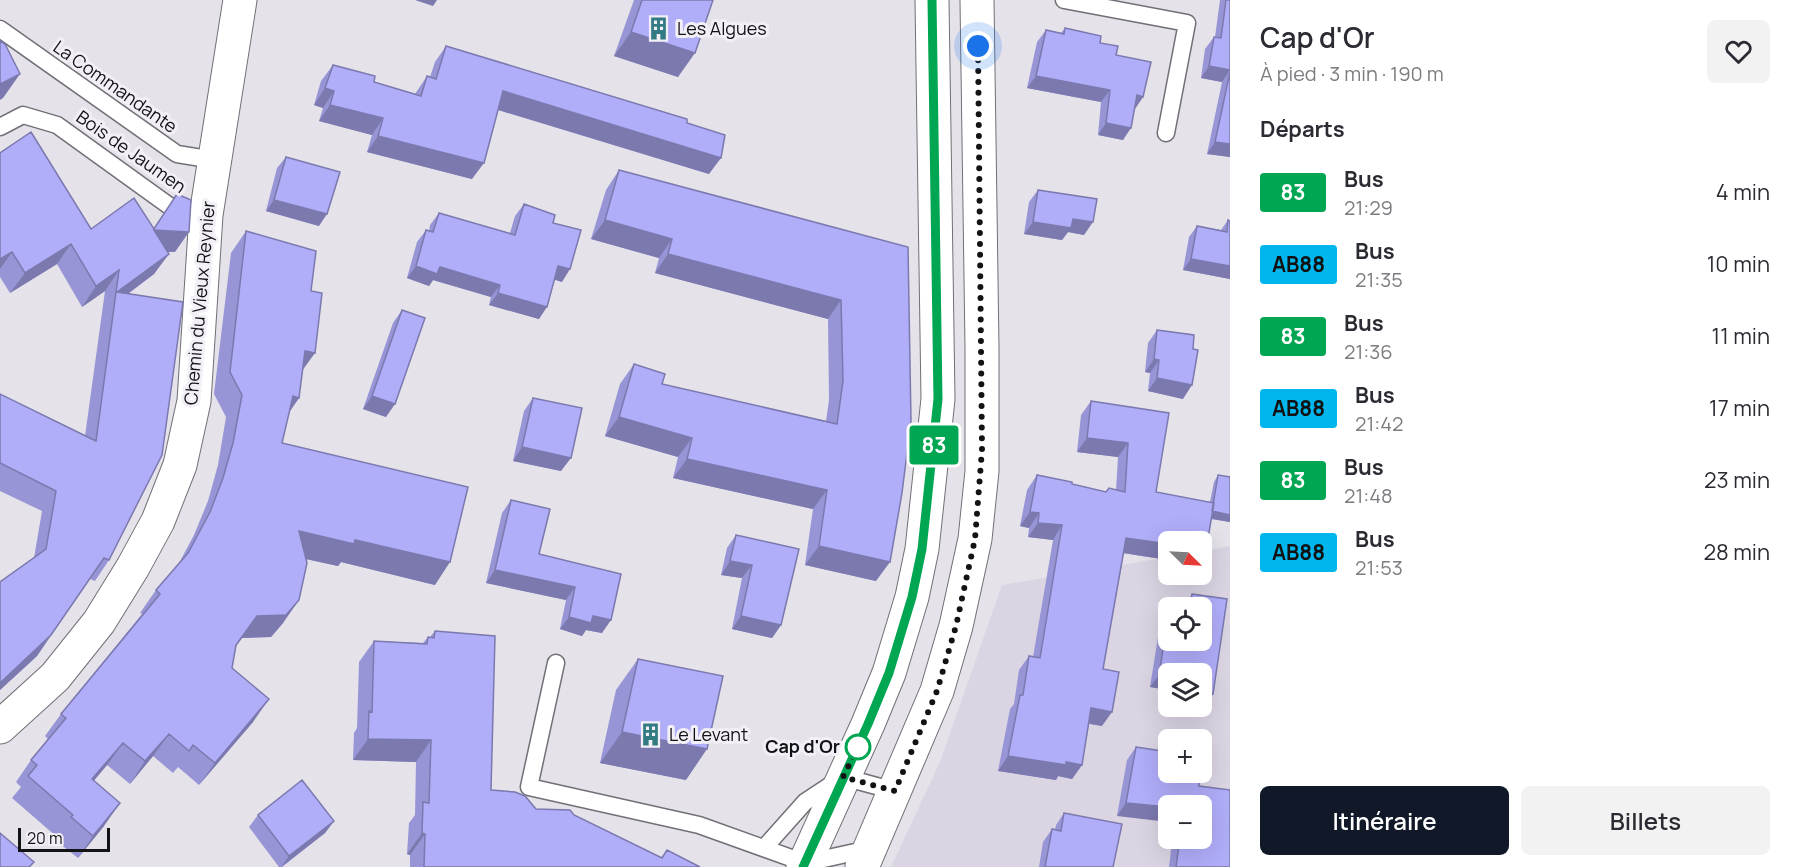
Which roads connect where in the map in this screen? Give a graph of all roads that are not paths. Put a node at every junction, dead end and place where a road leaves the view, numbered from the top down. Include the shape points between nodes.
1 (240, 0) edge
2 (932, 0) edge
3 (977, 0) edge
4 (1064, 0) edge
5 (0, 29) edge
6 (0, 128) edge
7 (1166, 133) dead end
8 (214, 160) junction
9 (206, 221) junction
10 (556, 663) dead end
11 (0, 727) edge
12 (843, 777) junction
13 (895, 791) junction
14 (765, 847) junction
15 (865, 858) edge
16 (805, 866) edge

1 - 8 main road, Chemin du Vieux Reynier
2 - 12 main road via 938,399 929,489 912,597 889,673
3 - 13 main road via 982,459 975,539 937,691
4 - 7 lane via 1187,23
5 - 8 lane, La Commandante via 177,154
6 - 9 lane, Bois de Jaumen via 23,115 57,126 168,205
8 - 9 main road, Chemin du Vieux Reynier
9 - 11 main road, Chemin du Vieux Reynier via 194,401 180,465 158,520 99,622 55,677
10 - 14 lane via 529,787 699,825
12 - 13 lane
12 - 14 lane via 805,802
12 - 16 main road
13 - 15 main road
14 - 16 lane
15 - 16 lane

